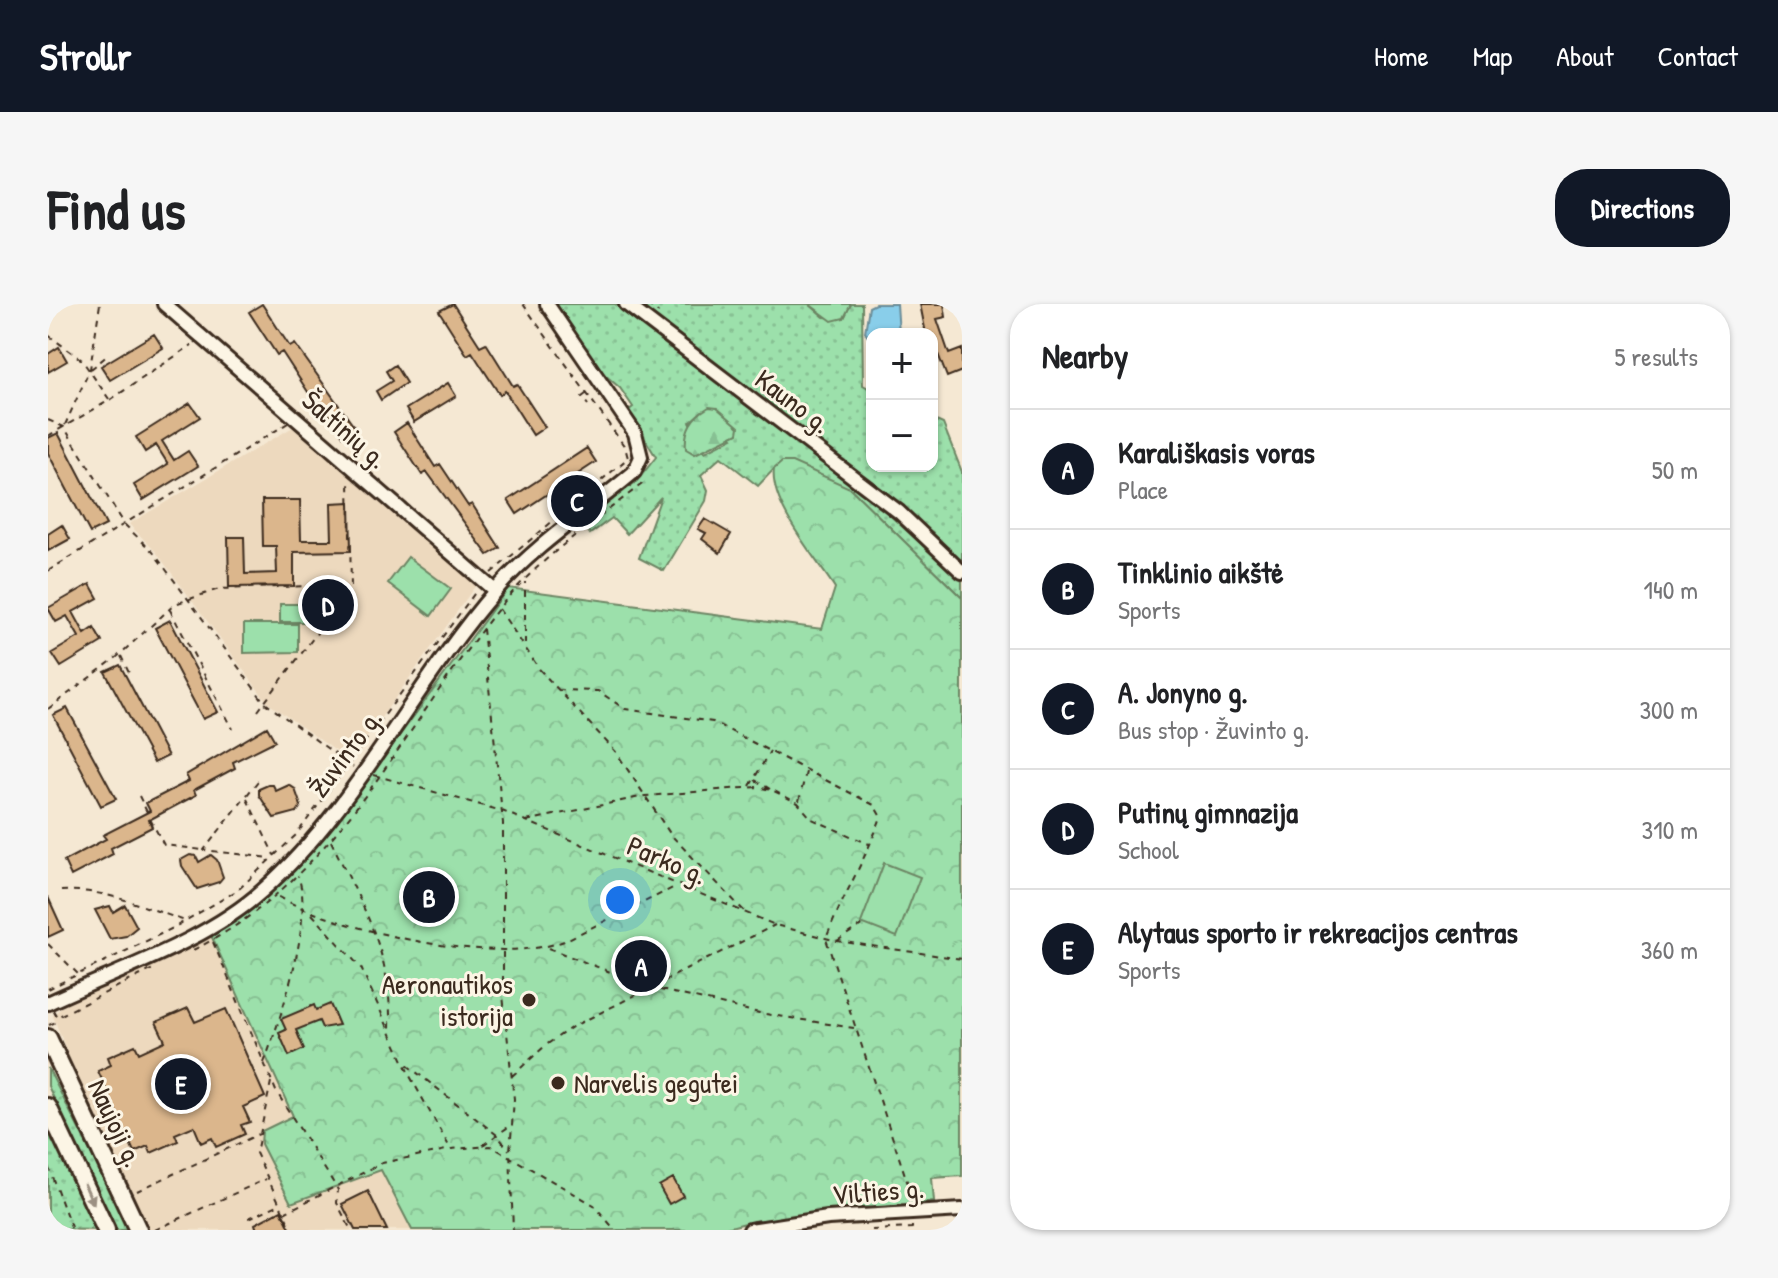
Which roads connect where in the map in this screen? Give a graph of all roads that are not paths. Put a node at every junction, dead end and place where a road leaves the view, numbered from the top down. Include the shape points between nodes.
1 (164, 304) edge
2 (547, 304) edge
3 (626, 304) edge
4 (962, 572) edge
5 (491, 596) junction
6 (48, 1003) edge
7 (48, 1038) edge
8 (48, 1107) edge
9 (962, 1210) edge
10 (106, 1230) edge
11 (138, 1230) edge
12 (750, 1230) edge

1 - 5 street, Šaltinių g. via 483,581
2 - 5 street, Žuvinto g. via 635,433 641,457 634,472 526,559
3 - 4 street, Kauno g. via 899,512
5 - 6 street, Žuvinto g. via 304,847 250,901 200,931
7 - 11 main road, Naujoji g.
8 -> 10 main road, Naujoji g.
9 - 12 street, Vilties g. via 828,1218

